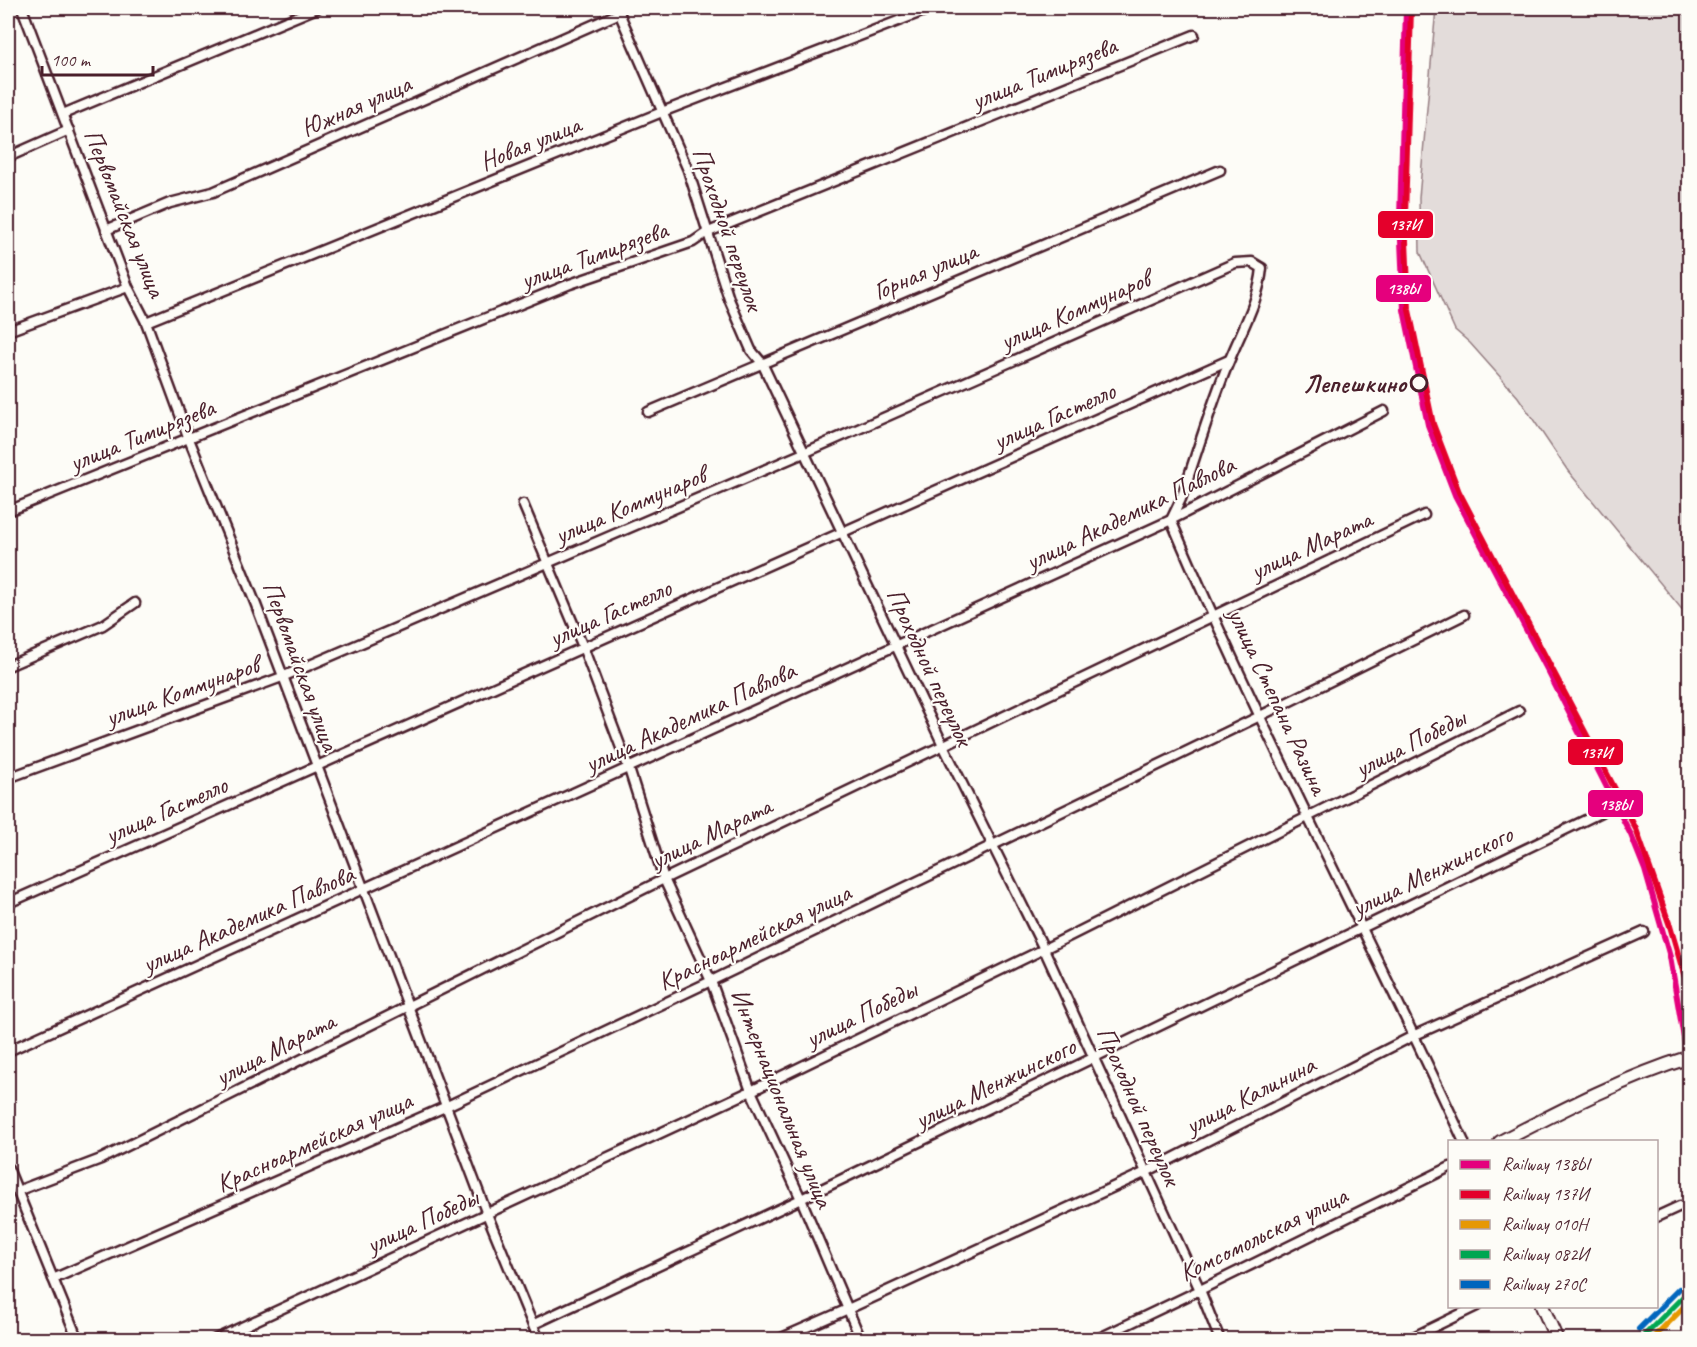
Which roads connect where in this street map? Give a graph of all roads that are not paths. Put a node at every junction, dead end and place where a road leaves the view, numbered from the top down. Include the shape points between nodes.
1 (22, 8) edge
2 (317, 8) edge
3 (932, 8) edge
4 (619, 10) edge
5 (1194, 35) dead end
6 (662, 112) junction
7 (63, 114) junction
8 (69, 130) junction
9 (8, 157) edge
10 (1220, 170) dead end
11 (106, 230) junction
12 (706, 233) junction
13 (128, 287) junction
14 (146, 322) junction
15 (8, 331) edge
16 (1229, 360) junction
17 (762, 363) junction
18 (1384, 411) dead end
19 (648, 412) dead end
20 (189, 439) junction
21 (806, 452) junction
22 (523, 504) dead end
23 (8, 511) edge
24 (1424, 515) dead end
25 (1171, 520) junction
26 (843, 534) junction
27 (548, 563) junction
28 (135, 603) dead end
29 (1212, 615) junction
30 (1464, 615) dead end
31 (896, 646) junction
32 (583, 647) junction
33 (8, 666) edge
34 (282, 677) junction
35 (1519, 711) dead end
36 (1260, 716) junction
37 (943, 745) junction
38 (316, 766) junction
39 (629, 769) junction
40 (8, 778) edge
41 (1602, 812) dead end
42 (1308, 817) junction
43 (992, 846) junction
44 (664, 879) junction
45 (363, 890) junction
46 (8, 903) edge
47 (1363, 928) junction
48 (1644, 932) dead end
49 (1044, 949) junction
50 (711, 981) junction
51 (408, 1005) junction
52 (1415, 1035) junction
53 (8, 1051) edge
54 (1689, 1057) edge
55 (1095, 1058) junction
56 (751, 1090) junction
57 (447, 1106) junction
58 (1463, 1140) edge
59 (1504, 1140) edge
60 (1448, 1167) edge
61 (8, 1168) edge
62 (1146, 1172) junction
63 (17, 1191) junction
64 (801, 1200) junction
65 (1680, 1206) dead end
66 (487, 1214) junction
67 (1658, 1216) edge
68 (53, 1279) junction
69 (1200, 1290) junction
70 (1473, 1308) edge
71 (1543, 1308) edge
72 (848, 1309) junction
73 (534, 1324) junction
74 (78, 1340) edge
75 (214, 1340) edge
76 (539, 1340) edge
77 (777, 1340) edge
78 (861, 1340) edge
79 (1095, 1340) edge
80 (1220, 1340) edge
81 (1407, 1340) edge
82 (1557, 1340) edge

1 - 7 street, Первомайская улица
2 - 7 street
3 - 6 street, Новая улица
4 - 6 street, Проходной переулок
4 - 11 street, Южная улица via 213,192 170,203
5 - 12 street, улица Тимирязева
6 - 12 street, Проходной переулок via 688,170
6 - 14 street, Новая улица
7 - 8 street, Первомайская улица
8 - 9 street
8 - 11 street, Первомайская улица
10 - 17 street, Горная улица
11 - 13 street, Первомайская улица
12 - 17 street, Проходной переулок via 729,299 751,350
12 - 20 street, улица Тимирязева via 693,242 570,284
13 - 14 street, Первомайская улица
13 - 15 street
14 - 20 street, Первомайская улица
16 - 21 street, улица Коммунаров via 1253,307 1262,268 1252,262 1235,263
16 - 25 street
16 - 26 street, улица Гастелло
17 - 19 street, Горная улица
17 - 21 street, Проходной переулок
18 - 25 street, улица Академика Павлова
20 - 23 street, улица Тимирязева
20 - 34 street, Первомайская улица
21 - 26 street, Проходной переулок
21 - 27 street, улица Коммунаров
22 - 27 street, Интернациональная улица
24 - 29 street, улица Марата
25 - 29 street, улица Степана Разина
25 - 31 street, улица Академика Павлова
26 - 31 street, Проходной переулок
26 - 32 street, улица Гастелло
27 - 32 street, Интернациональная улица
27 - 34 street, улица Коммунаров
28 - 33 street via 103,625
29 - 36 street, улица Степана Разина
29 - 37 street, улица Марата
30 - 36 street, Красноармейская улица
31 - 37 street, Проходной переулок
31 - 39 street, улица Академика Павлова
32 - 38 street, улица Гастелло
32 - 39 street, Интернациональная улица
34 - 38 street, Первомайская улица
34 - 40 street, улица Коммунаров
35 - 42 street, улица Победы
36 - 42 street, улица Степана Разина
36 - 43 street, Красноармейская улица
37 - 43 street, Проходной переулок
37 - 44 street, улица Марата
38 - 45 street, Первомайская улица
38 - 46 street, улица Гастелло
39 - 44 street, Интернациональная улица
39 - 45 street, улица Академика Павлова
41 - 47 street, улица Менжинского
42 - 47 street, улица Степана Разина
42 - 49 street, улица Победы
43 - 49 street, Проходной переулок
43 - 50 street, Красноармейская улица
44 - 50 street, Интернациональная улица
44 - 51 street, улица Марата
45 - 51 street, Первомайская улица
45 - 53 street, улица Академика Павлова
47 - 52 street, улица Степана Разина
47 - 55 street, улица Менжинского
48 - 52 street, улица Калинина
49 - 55 street, Проходной переулок
49 - 56 street, улица Победы
50 - 56 street, Интернациональная улица
50 - 57 street, Красноармейская улица
51 - 57 street, Первомайская улица
51 - 63 street, улица Марата via 101,1159
52 - 58 street, улица Степана Разина
52 - 62 street, улица Калинина
54 - 59 main road via 1648,1070
55 - 62 street, Проходной переулок
55 - 64 street, улица Менжинского
56 - 64 street, Интернациональная улица
56 - 66 street, улица Победы
57 - 66 street, Первомайская улица
57 - 68 street, Красноармейская улица
60 - 69 street, Комсомольская улица
61 - 63 street
62 - 69 street, Проходной переулок
62 - 72 street, улица Калинина
63 - 68 street
64 - 72 street, Интернациональная улица
64 - 73 street, улица Менжинского
65 - 67 street
66 - 73 street, Первомайская улица
66 - 75 street, улица Победы
68 - 74 street
69 - 79 street, Комсомольская улица
69 - 80 street, Проходной переулок
70 - 81 street
71 - 82 main road
72 - 77 street, улица Калинина
72 - 78 street, Интернациональная улица
73 - 76 street, Первомайская улица

